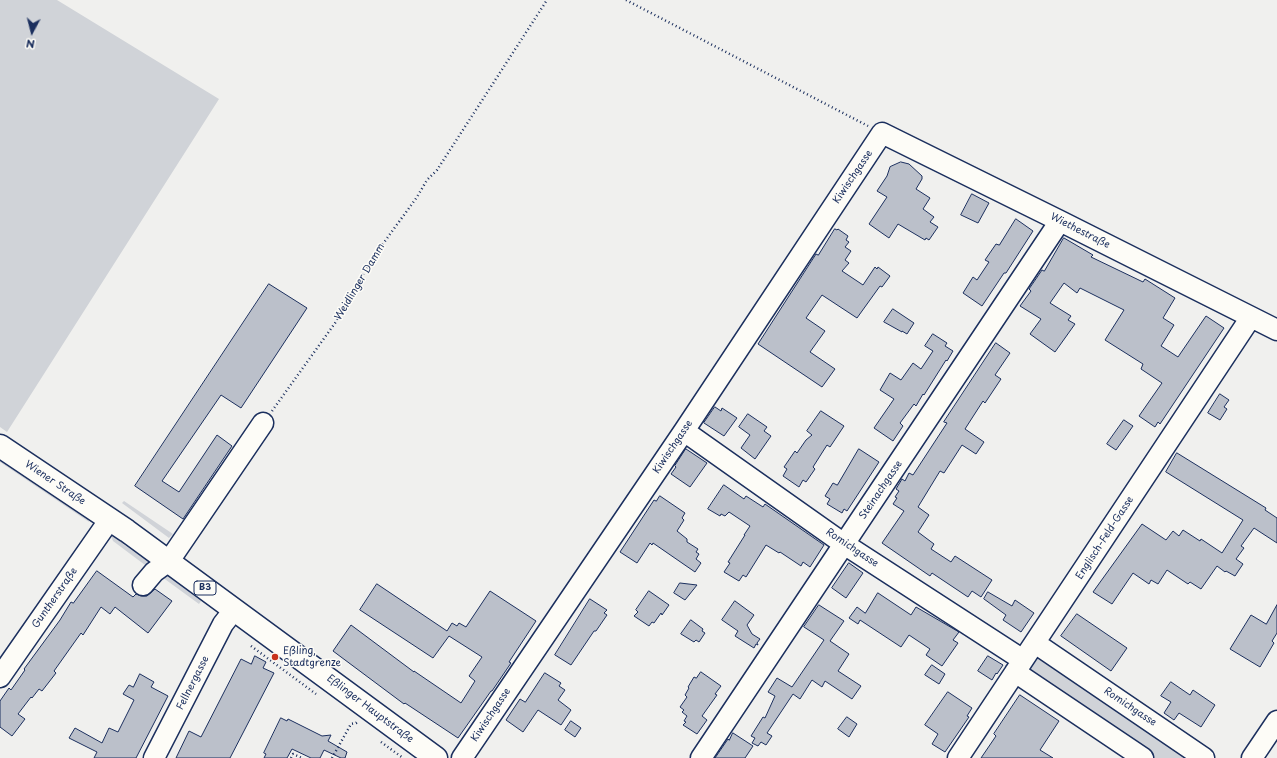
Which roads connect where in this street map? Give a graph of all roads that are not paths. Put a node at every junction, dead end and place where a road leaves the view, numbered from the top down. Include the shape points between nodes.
1 (882, 134) joint
2 (1060, 220) junction
3 (1251, 317) junction
4 (1277, 330) edge
5 (263, 422) road end
6 (684, 431) junction
7 (0, 446) edge
8 (110, 519) junction
9 (844, 544) junction
10 (169, 561) junction
11 (143, 584) dead end
12 (234, 610) junction
13 (1035, 643) junction
14 (1019, 666) junction
15 (0, 677) edge
16 (1277, 721) edge
17 (154, 758) edge
18 (436, 758) edge
19 (462, 758) edge
20 (700, 758) edge
21 (958, 758) edge
22 (1143, 758) edge
23 (1204, 758) edge
24 (1252, 758) edge

1 - 2 street, Wiethestraße
1 - 6 street, Kiwischgasse
2 - 3 street, Wiethestraße
2 - 9 street, Steinachgasse
3 - 4 street, Wiethestraße
3 - 13 street, Englisch-Feld-Gasse
5 - 10 street
6 - 9 street, Romichgasse
6 - 19 street, Kiwischgasse
7 - 8 main road, Wiener Straße / B3
8 - 10 main road, Eßlinger Hauptstraße / B3
8 - 15 street, Guntherstraße
9 - 14 street, Romichgasse
9 - 20 street, Steinachgasse
10 - 11 street
10 - 12 main road, Eßlinger Hauptstraße / B3
12 - 17 street, Fellnergasse via 223,624
12 - 18 main road, Eßlinger Hauptstraße / B3 via 358,717
13 - 14 street, Englisch-Feld-Gasse
13 - 23 street, Romichgasse
14 - 21 street, Englisch-Feld-Gasse
14 - 22 street, Romichgasse
16 - 24 street

